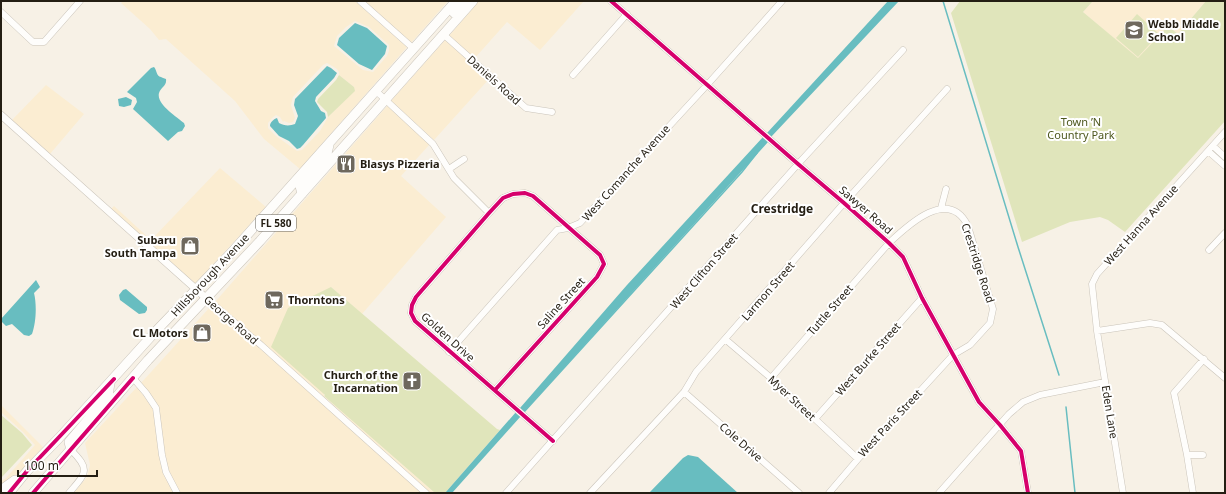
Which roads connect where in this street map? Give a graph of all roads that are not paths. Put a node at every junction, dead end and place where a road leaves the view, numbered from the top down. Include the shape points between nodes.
1 (80, 1) edge
2 (360, 1) edge
3 (456, 1) edge
4 (471, 1) edge
5 (611, 1) edge
6 (782, 1) edge
7 (1, 12) edge
8 (626, 14) junction
9 (443, 34) junction
10 (414, 49) junction
11 (430, 50) junction
12 (903, 50) dead end
13 (573, 75) dead end
14 (707, 85) junction
15 (947, 89) dead end
16 (376, 91) junction
17 (386, 99) junction
18 (552, 112) dead end
19 (1, 115) edge
20 (1225, 132) edge
21 (330, 144) junction
22 (1210, 148) junction
23 (1225, 157) edge
24 (464, 159) dead end
25 (798, 164) junction
26 (1225, 166) edge
27 (449, 169) junction
28 (946, 189) dead end
29 (302, 194) junction
30 (844, 203) junction
31 (941, 208) junction
32 (489, 213) junction
33 (568, 228) junction
34 (1225, 232) edge
35 (889, 243) junction
36 (1209, 250) dead end
37 (197, 290) junction
38 (207, 298) junction
39 (922, 298) junction
40 (1097, 331) junction
41 (725, 340) junction
42 (449, 352) junction
43 (953, 355) junction
44 (1204, 359) junction
45 (133, 378) junction
46 (771, 378) junction
47 (1225, 378) edge
48 (1105, 382) junction
49 (110, 383) junction
50 (495, 390) junction
51 (684, 392) junction
52 (815, 419) junction
53 (1000, 425) junction
54 (553, 441) junction
55 (71, 450) junction
56 (1187, 455) junction
57 (1203, 455) dead end
58 (858, 459) junction
59 (27, 471) junction
60 (1, 490) edge
61 (9, 493) edge
62 (33, 493) edge
63 (69, 493) edge
64 (177, 493) edge
65 (426, 493) edge
66 (506, 493) edge
67 (590, 493) edge
68 (799, 493) edge
69 (829, 493) edge
70 (939, 493) edge
71 (1028, 493) edge
72 (1123, 493) edge
73 (1193, 493) edge

1 - 7 street via 44,42 33,42
2 - 10 street
3 - 10 main road, Hillsborough Avenue / FL 580
4 - 9 main road, Hillsborough Avenue / FL 580
4 - 11 main road via 433,37
5 - 8 street, Sawyer Road
6 - 14 street, West Comanche Avenue
8 - 13 street
8 - 14 street, Sawyer Road
9 - 11 main road, Hillsborough Avenue / FL 580
9 - 18 street, Daniels Road via 526,108
10 - 16 main road, Hillsborough Avenue / FL 580
11 - 17 main road, Hillsborough Avenue / FL 580
12 - 25 street, West Clifton Street
14 - 25 street, Sawyer Road
14 - 33 street, West Comanche Avenue via 580,223
15 - 30 street, Larmon Street
16 - 17 street
16 - 21 main road, Hillsborough Avenue / FL 580
17 - 27 street via 434,144
17 - 29 main road, Hillsborough Avenue / FL 580
19 - 37 street, George Road
20 - 22 street, West Hanna Avenue
21 - 29 main road via 326,158 300,186
21 - 37 main road, Hillsborough Avenue / FL 580
22 - 23 street
22 - 26 street
22 - 40 street, West Hanna Avenue via 1097,274 1092,284
24 - 27 street
25 - 30 street, Sawyer Road
25 - 54 street, West Clifton Street
27 - 32 street via 454,178
28 - 31 street
29 - 38 main road, Hillsborough Avenue / FL 580
30 - 35 street, Sawyer Road
30 - 41 street, Larmon Street
31 - 35 street via 912,223
31 - 43 street, Crestridge Road via 950,208 965,219 993,309 990,323 970,345
32 - 33 street, Golden Drive via 504,198 525,193 533,196
32 - 42 street, Golden Drive via 416,297 412,305 414,321
33 - 42 street, West Comanche Avenue via 557,230
33 - 50 street, Saline Street via 600,255 604,264 598,277
34 - 36 street
35 - 39 street, Sawyer Road via 903,257
35 - 46 street, Tuttle Street
37 - 38 street, George Road
37 - 49 main road, Hillsborough Avenue / FL 580
38 - 45 main road, Hillsborough Avenue / FL 580
38 - 65 street, George Road
39 - 43 street, Sawyer Road
39 - 52 street, West Burke Street
40 - 44 street via 1150,323 1162,325
40 - 48 street, Eden Lane
41 - 46 street, Myer Street
41 - 51 street, Larmon Street via 696,372
42 - 50 street, Golden Drive
43 - 53 street, Sawyer Road via 979,402
43 - 58 street, West Paris Street
44 - 47 street
44 - 56 street via 1174,393
45 - 55 main road, Hillsborough Avenue / FL 580
45 - 64 street via 156,408 166,472
46 - 52 street, Myer Street
48 - 53 street via 1040,395 1023,402
48 - 72 street, Eden Lane
49 - 55 main road via 108,396 69,442
49 - 59 main road, Hillsborough Avenue / FL 580
50 - 54 street, Golden Drive
51 - 67 street, Larmon Street
51 - 68 street, Cole Drive
52 - 58 street, Myer Street
53 - 70 street
53 - 71 street, Sawyer Road via 1021,451
54 - 66 street, West Clifton Street
55 - 62 main road, Hillsborough Avenue / FL 580
55 - 63 street via 80,460 84,473
56 - 57 street
56 - 73 street
58 - 69 street, West Paris Street
59 - 60 main road
59 - 61 main road, Hillsborough Avenue / FL 580

